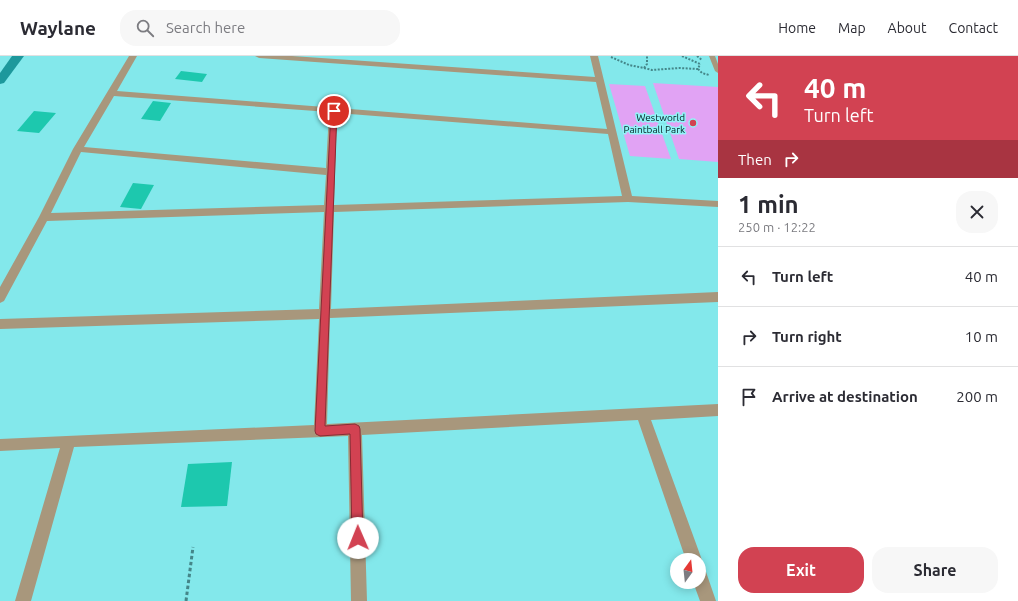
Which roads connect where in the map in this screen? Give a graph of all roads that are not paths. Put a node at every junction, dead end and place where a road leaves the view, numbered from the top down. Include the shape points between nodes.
1 (133, 56) edge
2 (259, 56) edge
3 (594, 56) edge
4 (712, 56) edge
5 (383, 60) edge
6 (718, 70) edge
7 (600, 80) junction
8 (112, 92) junction
9 (334, 111) junction
10 (613, 132) junction
11 (78, 149) junction
12 (331, 172) junction
13 (628, 199) junction
14 (718, 204) edge
15 (329, 209) junction
16 (44, 217) junction
17 (718, 297) edge
18 (0, 298) edge
19 (325, 314) junction
20 (0, 324) edge
21 (718, 410) edge
22 (642, 414) junction
23 (355, 429) junction
24 (320, 431) junction
25 (69, 441) junction
26 (0, 445) edge
27 (692, 553) edge
28 (704, 589) edge
29 (23, 601) edge
30 (359, 601) edge
31 (708, 601) edge

1 - 8 street
2 - 5 street
3 - 7 street
4 - 6 lane
5 - 7 street
7 - 10 street
8 - 9 street
8 - 11 street
9 - 10 street
9 - 12 street
10 - 13 street
11 - 12 street
11 - 16 street
12 - 15 street
13 - 14 street
13 - 15 street
15 - 16 street
15 - 19 street
16 - 18 street
17 - 19 street
19 - 20 street
19 - 24 street
21 - 22 street
22 - 23 street
22 - 27 street
23 - 24 street
23 - 30 street
24 - 25 street
25 - 26 street
25 - 29 street
28 - 31 street

